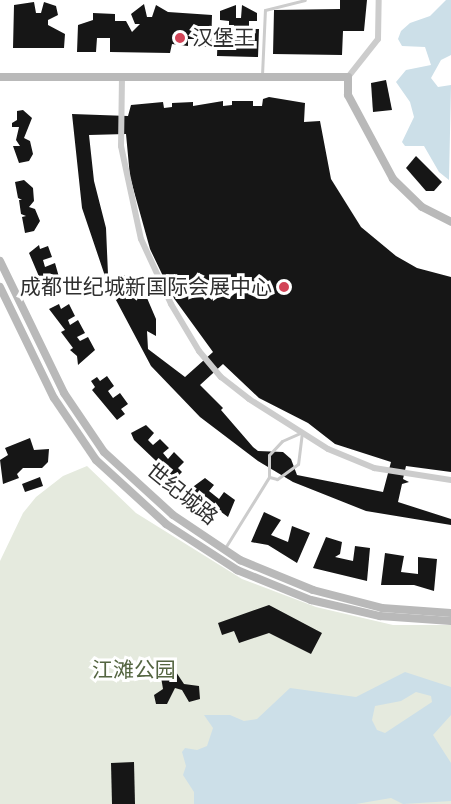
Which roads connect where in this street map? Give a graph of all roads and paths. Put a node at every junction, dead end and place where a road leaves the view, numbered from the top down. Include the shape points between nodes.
1 (305, 0) edge
2 (379, 0) edge
3 (262, 75) junction
4 (122, 76) junction
5 (0, 77) edge
6 (348, 77) junction
7 (451, 222) edge
8 (0, 261) edge
9 (0, 286) edge
10 (302, 432) junction
11 (269, 477) junction
12 (451, 480) edge
13 (224, 549) junction
14 (451, 613) edge
15 (451, 621) edge

1 - 3 lane via 265,10
2 - 6 street via 378,39
3 - 4 main road
3 - 6 main road
4 - 5 main road
4 - 10 street via 121,146 127,185 141,239 171,304 221,377
6 - 7 main road via 348,95 393,179 422,207
8 - 13 main road, 世纪城路 via 64,393 104,452 173,515
9 - 15 main road, 世纪城路 via 54,398 96,460 166,524 237,570 311,600 380,616
10 - 11 lane via 282,441 268,455
10 - 11 lane via 298,464 277,479
10 - 12 street via 328,449 374,468
11 - 13 lane
13 - 14 main road, 世纪城路 via 251,565 350,602

